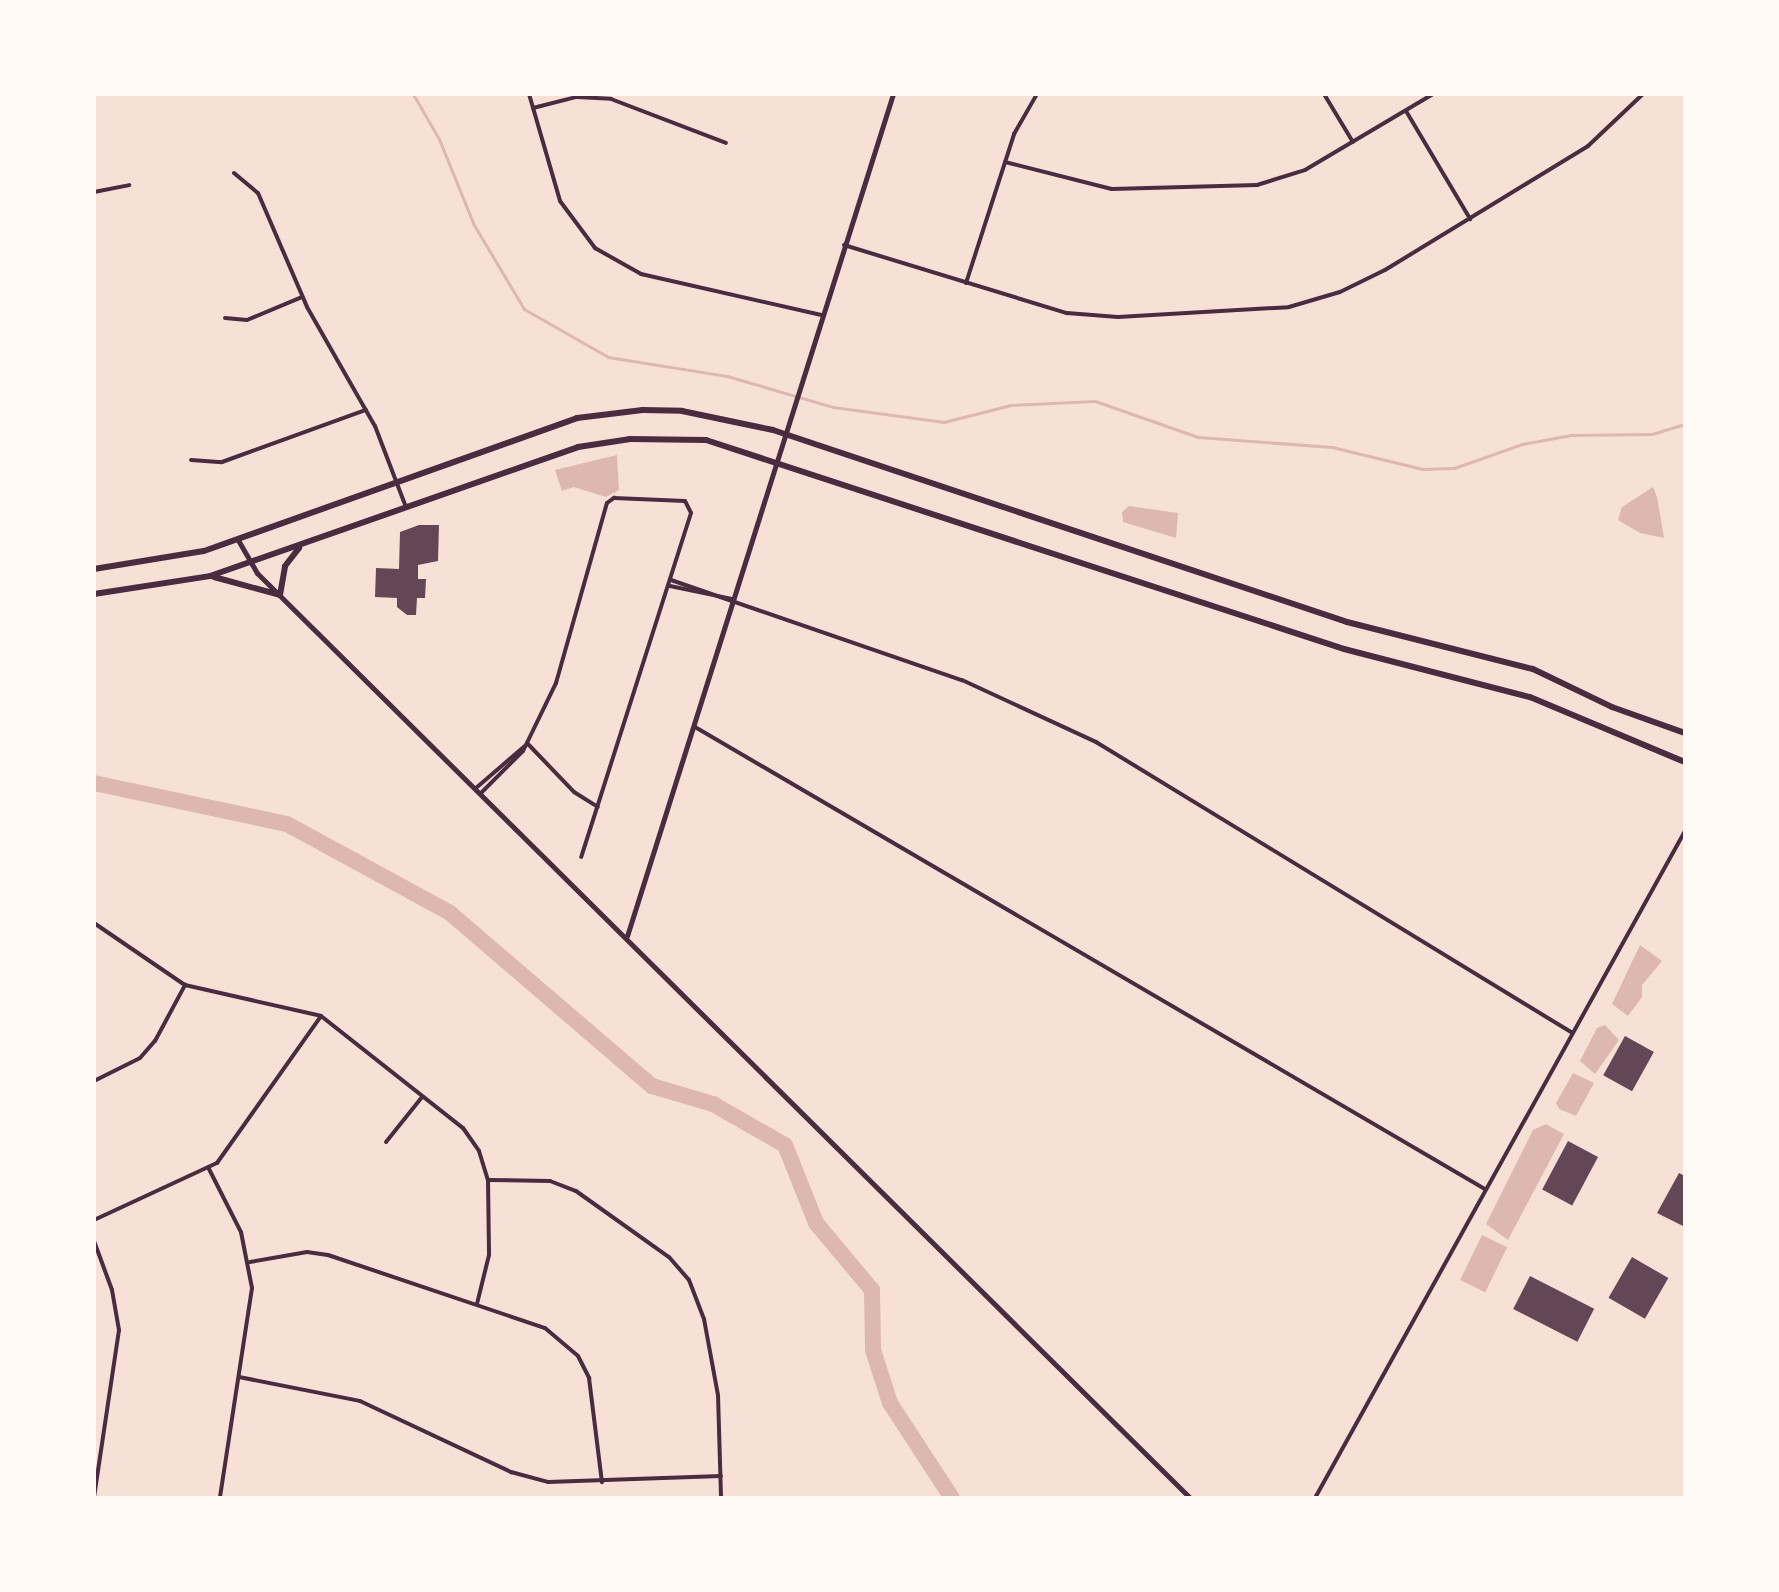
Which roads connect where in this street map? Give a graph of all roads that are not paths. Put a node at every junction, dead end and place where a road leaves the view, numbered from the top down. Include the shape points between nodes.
1 (529, 94) edge
2 (893, 94) edge
3 (1037, 94) edge
4 (1324, 94) edge
5 (1433, 94) edge
6 (1643, 94) edge
7 (533, 108) junction
8 (1406, 111) junction
9 (1353, 142) junction
10 (726, 143) dead end
11 (1005, 162) junction
12 (234, 173) dead end
13 (129, 185) dead end
14 (94, 192) edge
15 (1470, 219) junction
16 (844, 245) junction
17 (966, 283) junction
18 (302, 297) junction
19 (822, 315) junction
20 (225, 318) dead end
21 (366, 410) junction
22 (785, 434) junction
23 (776, 459) junction
24 (191, 460) dead end
25 (397, 481) junction
26 (406, 507) junction
27 (238, 540) junction
28 (305, 543) junction
29 (251, 564) junction
30 (94, 569) edge
31 (210, 576) junction
32 (670, 583) junction
33 (94, 594) edge
34 (280, 595) junction
35 (734, 598) junction
36 (695, 727) junction
37 (1685, 733) edge
38 (528, 744) junction
39 (1685, 762) edge
40 (479, 790) junction
41 (598, 807) junction
42 (1685, 831) edge
43 (581, 857) dead end
44 (94, 923) edge
45 (627, 936) junction
46 (185, 985) junction
47 (321, 1016) junction
48 (1571, 1032) junction
49 (94, 1081) edge
50 (422, 1096) junction
51 (386, 1142) dead end
52 (209, 1169) junction
53 (488, 1180) junction
54 (1485, 1189) junction
55 (94, 1220) edge
56 (94, 1241) edge
57 (250, 1262) junction
58 (477, 1304) junction
59 (239, 1377) junction
60 (721, 1476) junction
61 (602, 1482) junction
62 (94, 1498) edge
63 (220, 1498) edge
64 (721, 1498) edge
65 (1190, 1498) edge
66 (1315, 1498) edge

1 - 7 street
2 - 16 street
3 - 11 street via 1018,123
4 - 9 street
5 - 8 street
6 - 15 street via 1588,146
7 - 10 street via 576,97 611,99
7 - 19 street via 564,210 608,258 653,277
8 - 9 street
8 - 15 street
9 - 11 street via 1305,170 1241,186 1112,189
11 - 17 street
12 - 18 street via 258,193
13 - 14 street
15 - 17 street via 1355,285 1273,309 1101,316 1049,309
16 - 17 street
16 - 19 street
18 - 20 street via 247,320
18 - 21 street
19 - 22 street
21 - 24 street via 222,462
21 - 25 street
22 - 23 street
22 - 25 main road via 682,411 612,413 549,427
22 - 37 main road via 1347,622 1533,669
23 - 26 main road via 706,440 604,441
23 - 35 street
23 - 39 main road via 1344,649 1530,697
25 - 26 street
25 - 27 main road
26 - 28 main road
27 - 29 street
27 - 30 main road via 164,561
28 - 29 main road
28 - 34 main road via 288,560
29 - 31 main road
29 - 34 street
31 - 33 main road
31 - 34 main road
32 - 35 street
32 - 38 street via 691,513 688,505 681,500 610,501 592,545 589,578 556,683
32 - 41 street
34 - 40 street
35 - 36 street
35 - 48 street via 962,680 1096,742
36 - 45 street
36 - 54 street
38 - 40 street
38 - 41 street via 574,792
40 - 45 street
41 - 43 street
42 - 48 street
44 - 46 street
45 - 65 street
46 - 47 street
46 - 49 street via 140,1058
47 - 50 street
47 - 52 street via 238,1140
48 - 54 street
50 - 51 street
50 - 53 street via 472,1138
52 - 55 street
52 - 57 street
53 - 58 street via 489,1255
53 - 60 street via 550,1181 576,1191 669,1257 689,1280 704,1319 718,1395
54 - 66 street
56 - 62 street via 112,1290 119,1330
57 - 58 street via 316,1252
57 - 59 street via 251,1303
58 - 61 street via 545,1328 578,1356 594,1393
59 - 61 street via 360,1401 530,1478
59 - 63 street
60 - 61 street
60 - 64 street

